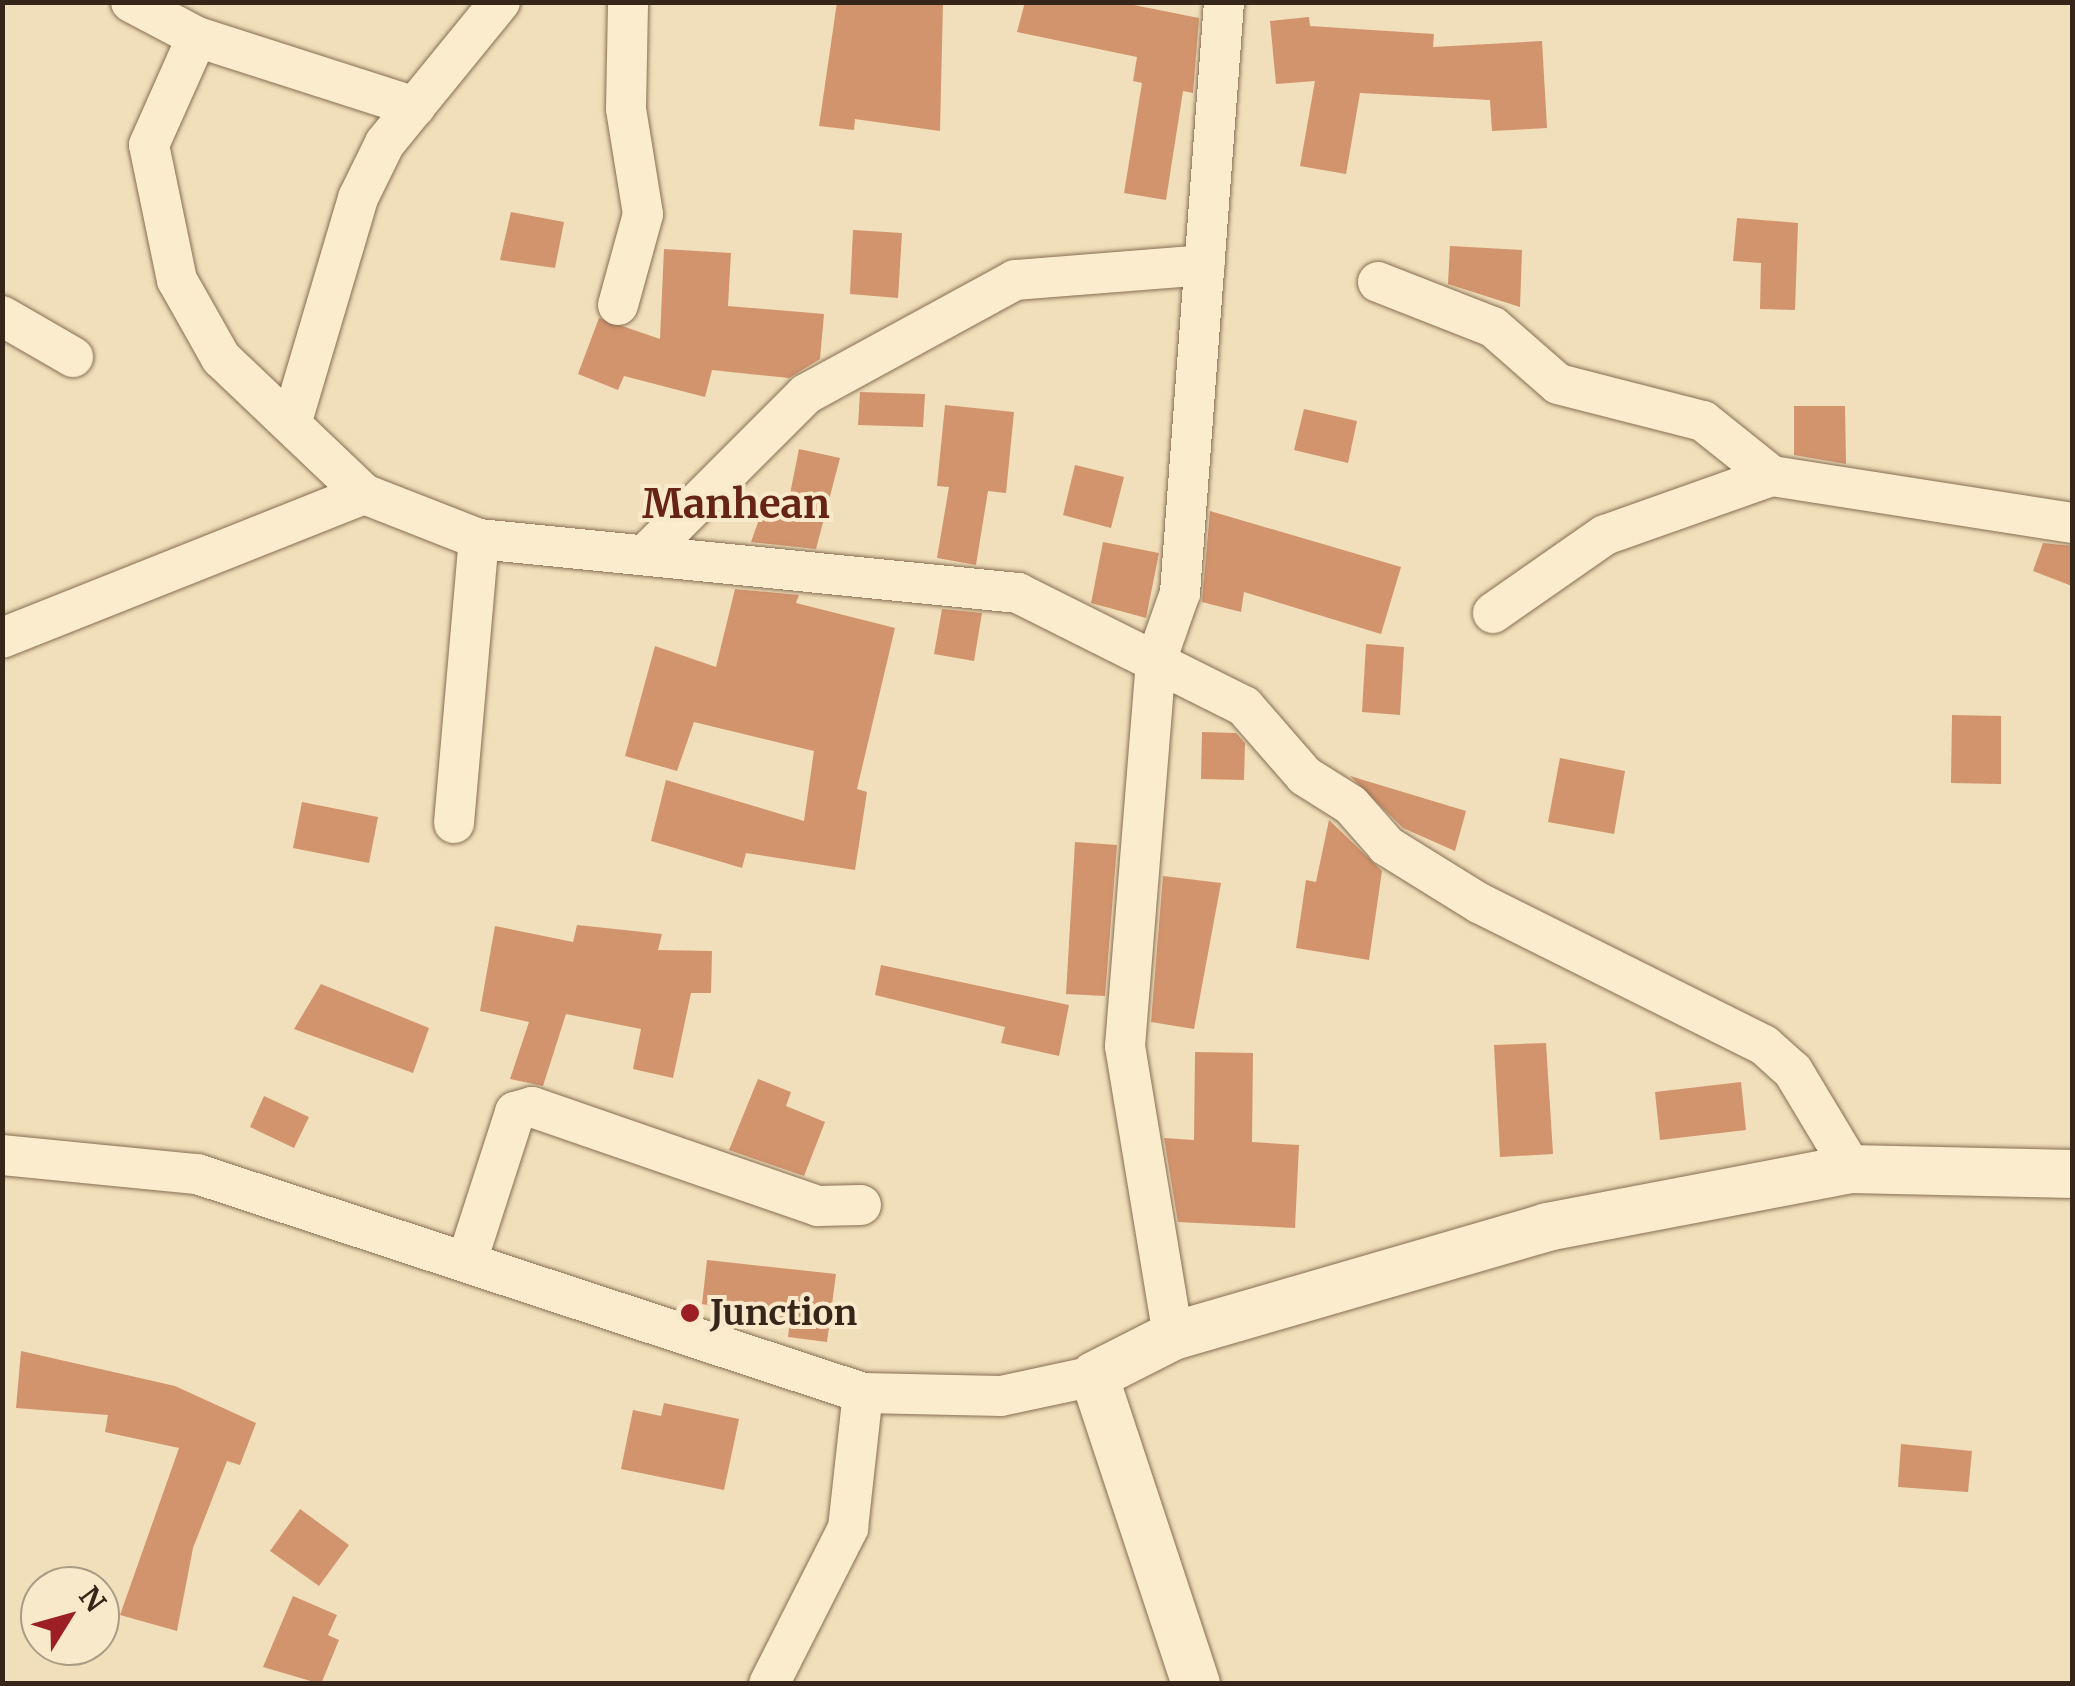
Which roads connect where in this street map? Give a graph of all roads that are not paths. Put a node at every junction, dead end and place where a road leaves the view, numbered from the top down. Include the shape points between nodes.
1 (130, 2) edge
2 (500, 2) edge
3 (628, 2) edge
4 (1224, 2) edge
5 (197, 37) junction
6 (415, 106) junction
7 (1204, 265) junction
8 (1378, 282) dead end
9 (618, 305) dead end
10 (2, 316) edge
11 (73, 357) dead end
12 (292, 421) junction
13 (1772, 476) junction
14 (364, 494) junction
15 (2072, 523) edge
16 (479, 540) junction
17 (647, 553) junction
18 (1492, 612) dead end
19 (2, 638) edge
20 (1156, 661) junction
21 (454, 824) dead end
22 (2, 1154) edge
23 (1852, 1169) junction
24 (2072, 1174) edge
25 (861, 1205) dead end
26 (467, 1261) junction
27 (1173, 1336) junction
28 (1094, 1376) junction
29 (863, 1393) junction
30 (769, 1684) edge
31 (1196, 1684) edge

1 - 5 street
2 - 6 street
3 - 9 street via 626,108 644,214
4 - 7 street
5 - 6 street
5 - 12 street via 149,145 154,199 177,280 221,358
6 - 12 street via 358,198
7 - 17 street via 1015,280 806,394
7 - 20 street via 1180,593
8 - 13 street via 1493,327 1558,384 1702,421
10 - 11 street
12 - 14 street
13 - 15 street
13 - 18 street via 1605,535
14 - 16 street
14 - 19 street
16 - 17 street
16 - 21 street
17 - 20 street via 837,581 1018,593
20 - 23 street via 1244,706 1304,776 1351,805 1386,846 1479,904 1764,1045 1794,1071
20 - 27 street via 1126,1046
22 - 26 street via 197,1174
23 - 24 street
23 - 27 street via 1547,1227
25 - 26 street via 818,1206 532,1108 515,1112
26 - 29 street
27 - 28 street
28 - 29 street via 1001,1396
28 - 31 street
29 - 30 street via 848,1528

